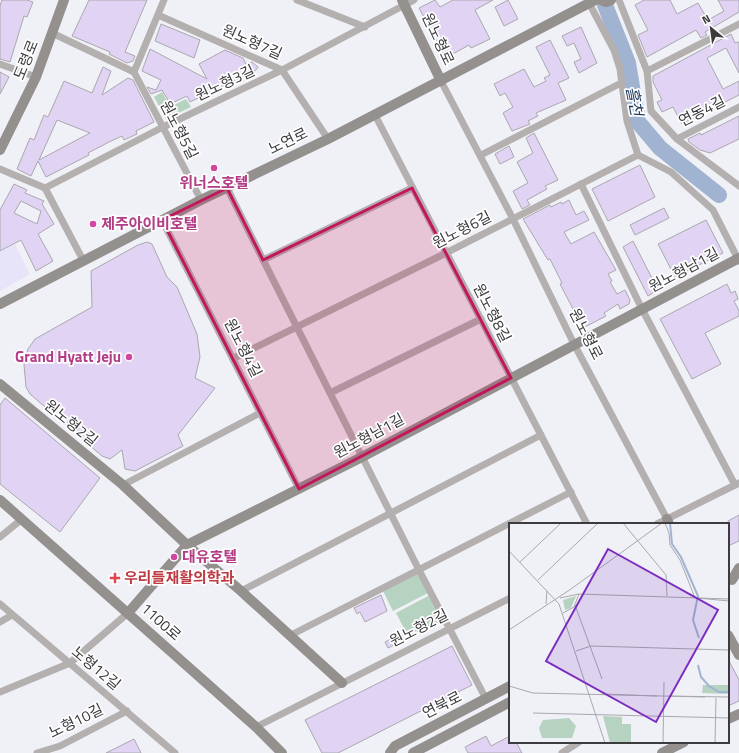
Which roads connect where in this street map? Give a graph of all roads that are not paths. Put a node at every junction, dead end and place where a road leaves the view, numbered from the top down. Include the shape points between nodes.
1 (64, 0) edge
2 (164, 0) edge
3 (297, 0) edge
4 (611, 0) edge
5 (619, 0) edge
6 (593, 1) edge
7 (407, 2) edge
8 (158, 15) junction
9 (739, 24) edge
10 (365, 27) junction
11 (52, 33) junction
12 (0, 64) edge
13 (282, 70) junction
14 (647, 71) junction
15 (134, 72) junction
16 (36, 77) junction
17 (441, 81) junction
18 (621, 83) junction
19 (739, 107) edge
20 (375, 115) junction
21 (163, 127) junction
22 (328, 139) junction
23 (677, 139) junction
24 (1, 147) edge
25 (481, 155) junction
26 (638, 155) junction
27 (0, 169) edge
28 (581, 184) junction
29 (739, 186) edge
30 (45, 188) junction
31 (227, 188) junction
32 (412, 188) junction
33 (201, 200) junction
34 (513, 219) junction
35 (162, 220) junction
36 (446, 253) junction
37 (739, 259) edge
38 (83, 260) junction
39 (263, 260) junction
40 (0, 304) edge
41 (642, 309) junction
42 (481, 319) junction
43 (297, 327) junction
44 (574, 344) junction
45 (234, 358) junction
46 (511, 378) junction
47 (0, 384) edge
48 (330, 393) junction
49 (260, 412) junction
50 (541, 435) junction
51 (362, 457) junction
52 (123, 484) junction
53 (737, 484) edge
54 (299, 489) junction
55 (571, 492) junction
56 (0, 500) edge
57 (390, 513) junction
58 (22, 519) junction
59 (664, 522) edge
60 (511, 523) edge
61 (586, 523) edge
62 (509, 524) edge
63 (0, 537) edge
64 (187, 545) junction
65 (739, 568) edge
66 (419, 570) junction
67 (733, 581) edge
68 (240, 591) junction
69 (509, 599) edge
70 (0, 604) edge
71 (128, 613) junction
72 (12, 615) junction
73 (0, 622) edge
74 (451, 628) junction
75 (289, 636) junction
76 (729, 638) edge
77 (739, 655) edge
78 (70, 663) junction
79 (342, 684) junction
80 (509, 687) edge
81 (0, 692) edge
82 (486, 699) junction
83 (509, 703) edge
84 (127, 711) junction
85 (739, 714) edge
86 (729, 719) edge
87 (256, 727) junction
88 (577, 743) edge
89 (682, 743) edge
90 (37, 753) edge
91 (174, 753) edge
92 (282, 753) edge
93 (390, 753) edge
94 (413, 753) edge
95 (562, 753) edge
96 (662, 753) edge

1 - 11 main road, 도령로
2 - 8 street
3 - 10 street
4 - 6 main road
5 - 14 street
6 - 17 main road, 노연로
6 - 18 street via 614,50
7 - 10 street, 원노형3길
7 - 17 main road, 원노형로
8 - 13 street, 원노형7길
8 - 15 street
9 - 14 street
10 - 13 street, 원노형3길
11 - 15 street
11 - 16 main road, 도령로
12 - 16 street
13 - 21 street, 원노형3길
13 - 22 street, 원노형7길
14 - 23 street via 651,111
15 - 21 street, 원노형5길
16 - 24 main road, 도령로
17 - 20 main road, 노연로
17 - 25 street, 원노형로
18 - 25 street
18 - 26 street via 627,121
19 - 23 street, 연동4길
20 - 22 main road, 노연로
20 - 32 street, 원노형8길
21 - 30 street, 원노형3길
21 - 33 street, 원노형5길
22 - 31 main road, 노연로
23 - 29 street
25 - 34 street, 원노형로
26 - 28 street, 원노형6길
26 - 37 street via 671,172 713,210
27 - 30 street
28 - 34 street, 원노형6길
28 - 41 street, 원노형남1길
30 - 38 street
31 - 33 main road, 노연로
31 - 39 street
32 - 36 street, 원노형8길
32 - 39 street
33 - 35 main road, 노연로
34 - 36 street, 원노형6길
34 - 44 street, 원노형로
35 - 38 main road, 노연로
35 - 45 street, 원노형4길
36 - 42 street, 원노형8길
36 - 43 street, 원노형6길
37 - 41 main road, 원노형남1길
38 - 40 main road, 노연로
39 - 43 street
41 - 44 main road, 원노형남1길
41 - 53 street, 원노형남1길
42 - 46 street, 원노형8길
42 - 48 street
43 - 45 street, 원노형6길
43 - 48 street
44 - 46 main road, 원노형남1길
44 - 59 street, 원노형로
45 - 49 street, 원노형4길
46 - 50 street, 원노형8길
46 - 51 main road, 원노형남1길
47 - 52 main road, 원노형2길
48 - 51 street
49 - 52 street
49 - 54 street, 원노형4길
50 - 55 street, 원노형8길
50 - 57 street
51 - 54 main road, 원노형남1길
51 - 57 street
52 - 64 main road, 원노형2길
53 - 59 street
54 - 64 main road, 원노형남1길
55 - 60 street
55 - 61 street, 원노형8길
56 - 58 main road, 1100로
57 - 66 street
57 - 68 street
58 - 63 street
58 - 71 main road, 1100로
62 - 66 street
64 - 68 main road, 원노형2길
64 - 71 main road, 원노형남1길
65 - 67 main road
66 - 74 street
66 - 75 street
68 - 75 main road, 원노형2길
69 - 74 street, 원노형2길
70 - 72 street, 노형12길
71 - 78 street
71 - 87 main road, 1100로
72 - 73 street
72 - 78 street, 노형12길
74 - 79 street, 원노형2길
74 - 82 street
75 - 79 main road, 원노형2길
76 - 77 main road
78 - 81 street
78 - 84 street, 노형12길
79 - 87 street, 원노형2길
80 - 82 main road, 연북로
82 - 93 main road, 연북로 via 395,746
83 - 94 main road, 연북로
84 - 90 street, 노형10길 via 60,746
84 - 91 street, 노형12길
85 - 86 main road
87 - 92 main road, 1100로
88 - 95 street
89 - 96 main road

